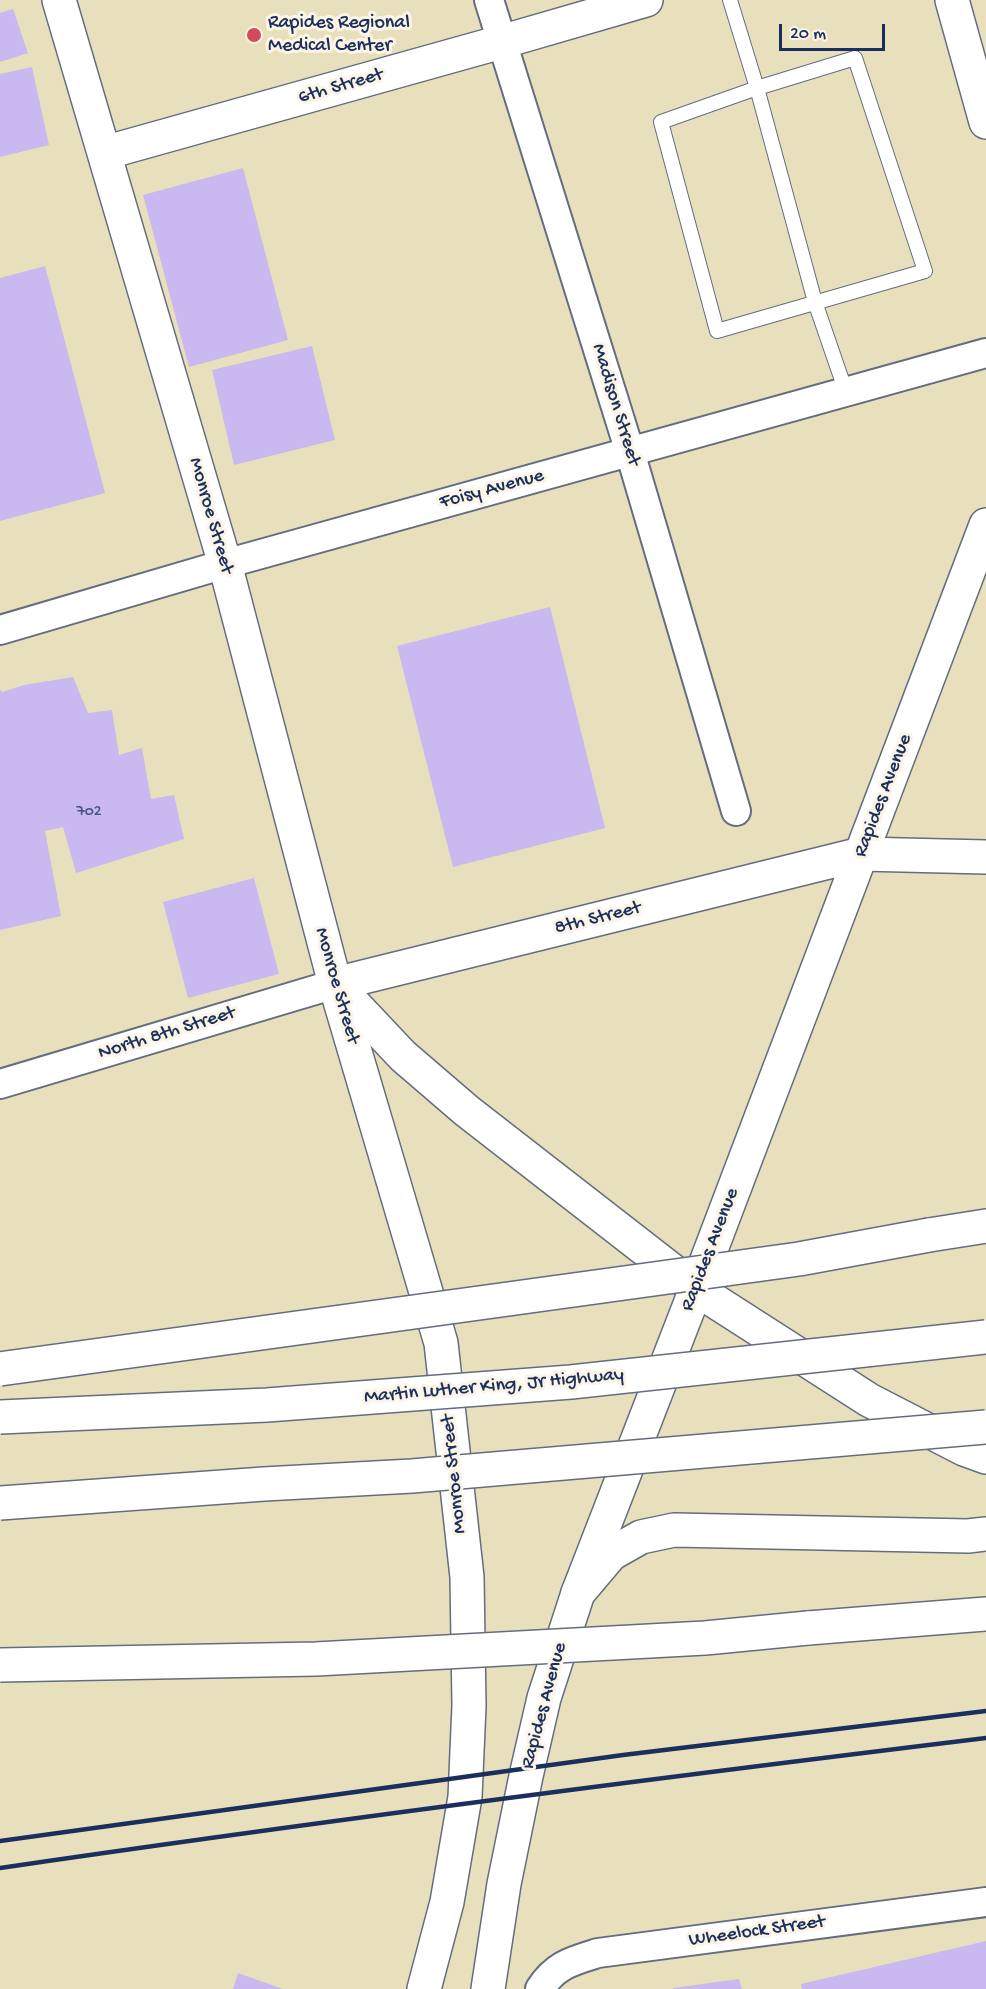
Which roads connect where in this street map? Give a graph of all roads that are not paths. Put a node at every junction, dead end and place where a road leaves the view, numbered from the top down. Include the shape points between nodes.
1 (59, 0) edge
2 (489, 0) edge
3 (646, 0) edge
4 (730, 0) edge
5 (952, 0) edge
6 (501, 42) junction
7 (757, 88) junction
8 (986, 122) edge
9 (104, 153) junction
10 (815, 302) junction
11 (986, 353) edge
12 (846, 392) junction
13 (630, 452) junction
14 (986, 525) edge
15 (225, 564) junction
16 (0, 630) edge
17 (736, 811) dead end
18 (861, 854) junction
19 (986, 857) edge
20 (335, 984) junction
21 (0, 1083) edge
22 (986, 1226) edge
23 (696, 1289) junction
24 (986, 1337) edge
25 (0, 1369) edge
26 (0, 1417) edge
27 (986, 1427) edge
28 (986, 1457) edge
29 (0, 1503) edge
30 (986, 1534) edge
31 (578, 1593) junction
32 (986, 1614) edge
33 (0, 1665) edge
34 (986, 1902) edge
35 (424, 1989) edge
36 (488, 1989) edge
37 (540, 1989) edge

1 - 9 main road, Monroe Street
2 - 6 street, Madison Street
3 - 6 main road, 6th Street
4 - 7 lane
5 - 8 main road
6 - 9 main road, 6th Street
6 - 13 street, Madison Street
7 - 10 lane
7 - 10 lane via 662,122 717,330
7 - 10 lane via 855,58 925,271
9 - 15 main road, Monroe Street
10 - 12 lane
11 - 12 street, Foisy Avenue
12 - 13 street, Foisy Avenue
13 - 15 street, Foisy Avenue
13 - 17 street, Madison Street
14 - 18 main road, Rapides Avenue
15 - 16 street, Foisy Avenue
15 - 20 main road, Monroe Street
18 - 19 main road, 8th Street
18 - 20 main road, 8th Street
18 - 23 main road, Rapides Avenue
20 - 21 street, North 8th Street
20 - 23 main road via 403,1056 459,1104
20 - 35 main road, Monroe Street via 441,1343 467,1577 469,1706 465,1797 447,1902
22 - 25 main road, bridge via 799,1259
23 - 28 main road via 869,1400
23 - 31 main road, Rapides Avenue
24 - 26 main road, Martin Luther King, Jr Highway, bridge via 571,1382 267,1405
27 - 29 main road, bridge via 412,1476
30 - 31 main road via 674,1530 641,1537 611,1554
31 - 36 main road, Rapides Avenue via 544,1698 504,1884
32 - 33 main road, bridge via 705,1638 316,1659
34 - 37 street, Wheelock Street via 598,1953 567,1963 547,1978

